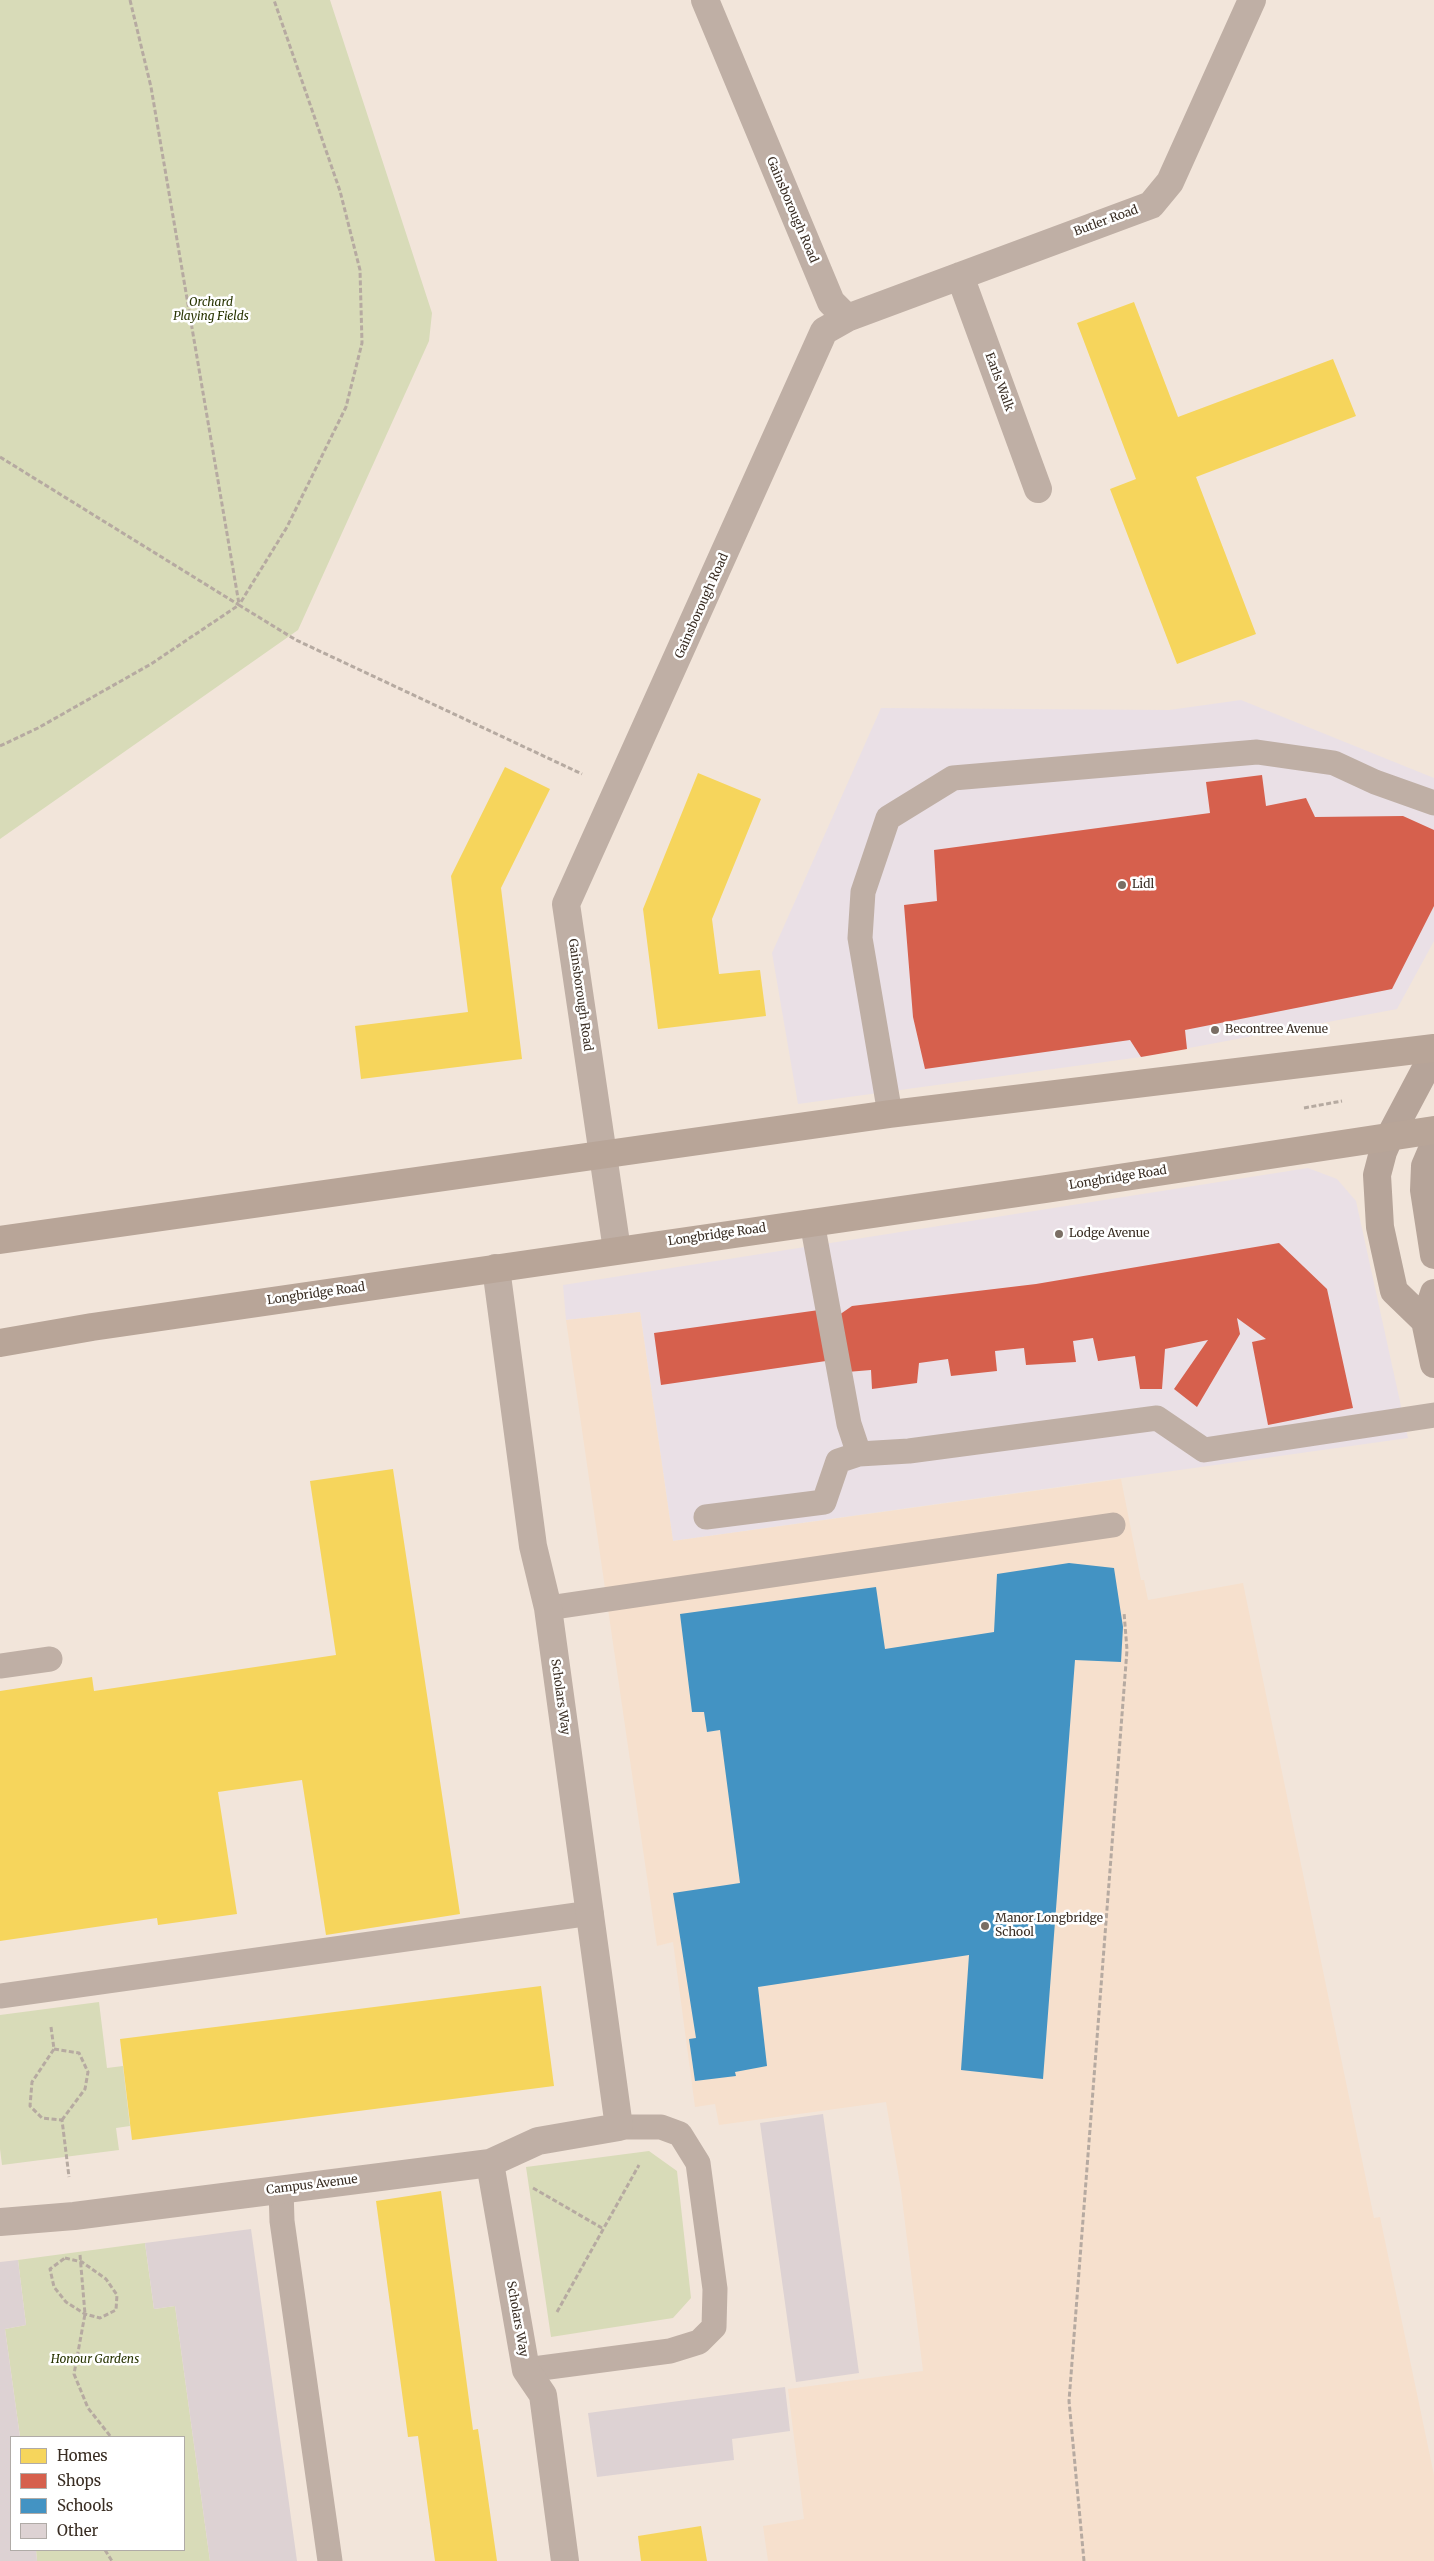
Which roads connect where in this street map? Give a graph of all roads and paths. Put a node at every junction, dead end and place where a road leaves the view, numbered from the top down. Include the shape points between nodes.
1 (130, 0) edge
2 (274, 0) edge
3 (705, 0) edge
4 (1252, 0) edge
5 (960, 276) junction
6 (847, 318) junction
7 (0, 458) edge
8 (1038, 489) dead end
9 (239, 604) junction
10 (0, 746) edge
11 (618, 791) junction
12 (1434, 802) edge
13 (1434, 1048) edge
14 (1434, 1053) edge
15 (890, 1114) junction
16 (1434, 1130) edge
17 (1390, 1136) junction
18 (1434, 1145) edge
19 (604, 1155) junction
20 (812, 1222) junction
21 (0, 1240) edge
22 (617, 1250) junction
23 (1434, 1255) edge
24 (496, 1268) junction
25 (1434, 1293) edge
26 (1425, 1321) junction
27 (0, 1343) edge
28 (1434, 1364) edge
29 (1434, 1415) edge
30 (859, 1454) junction
31 (706, 1517) dead end
32 (1113, 1525) dead end
33 (548, 1608) junction
34 (1124, 1612) dead end
35 (50, 1659) dead end
36 (0, 1666) edge
37 (590, 1913) junction
38 (0, 1996) edge
39 (54, 2049) dead end
40 (62, 2120) dead end
41 (619, 2127) junction
42 (661, 2127) junction
43 (490, 2163) junction
44 (281, 2189) junction
45 (0, 2222) edge
46 (602, 2228) junction
47 (82, 2262) joint
48 (526, 2370) junction
49 (330, 2561) edge
50 (565, 2561) edge
51 (1084, 2561) edge

1 - 9 path via 152,87
2 - 9 path via 340,191 360,270 362,343 346,407 287,527
3 - 6 street, Gainsborough Road via 831,302
4 - 5 street, Butler Road via 1170,182 1151,205
5 - 6 street, Butler Road
5 - 8 street, Earls Walk
6 - 11 street, Gainsborough Road via 824,331
7 - 9 path
9 - 10 path via 151,664
9 - 11 path via 296,640
11 - 19 street, Gainsborough Road via 566,904
12 - 15 lane via 1375,782 1334,763 1257,752 953,778 888,818 863,892 860,938
13 - 15 main road
14 - 17 street
15 - 19 main road
16 - 17 main road, Longbridge Road
17 - 20 main road, Longbridge Road
17 - 26 street via 1377,1175 1380,1227 1394,1292
18 - 23 street via 1426,1166 1424,1190
19 - 21 main road
19 - 22 street, Gainsborough Road
20 - 22 main road, Longbridge Road
20 - 30 lane via 849,1424
22 - 24 main road, Longbridge Road
24 - 27 main road, Longbridge Road
24 - 33 street, Scholars Way via 533,1546
25 - 26 street
26 - 28 street
29 - 30 lane via 1204,1450 1157,1418 909,1451
30 - 31 lane via 838,1460 824,1502
32 - 33 lane
33 - 37 street, Scholars Way
34 - 51 path via 1127,1650 1069,2401
35 - 36 lane
37 - 38 lane
37 - 41 street, Scholars Way
39 - 40 path via 79,2053 88,2072 85,2089
41 - 42 lane
41 - 43 street, Campus Avenue via 538,2141
42 - 46 path
42 - 48 lane via 680,2134 698,2163 714,2289 714,2327 699,2342 670,2351
43 - 44 street, Campus Avenue
43 - 46 path
43 - 48 street, Scholars Way
44 - 45 street, Campus Avenue via 74,2216
44 - 49 lane via 282,2221
46 - 48 path
47 - 47 path via 106,2279 117,2295 116,2310 100,2318 85,2314 66,2302 54,2287 50,2270 65,2258
48 - 50 street, Scholars Way via 543,2395

